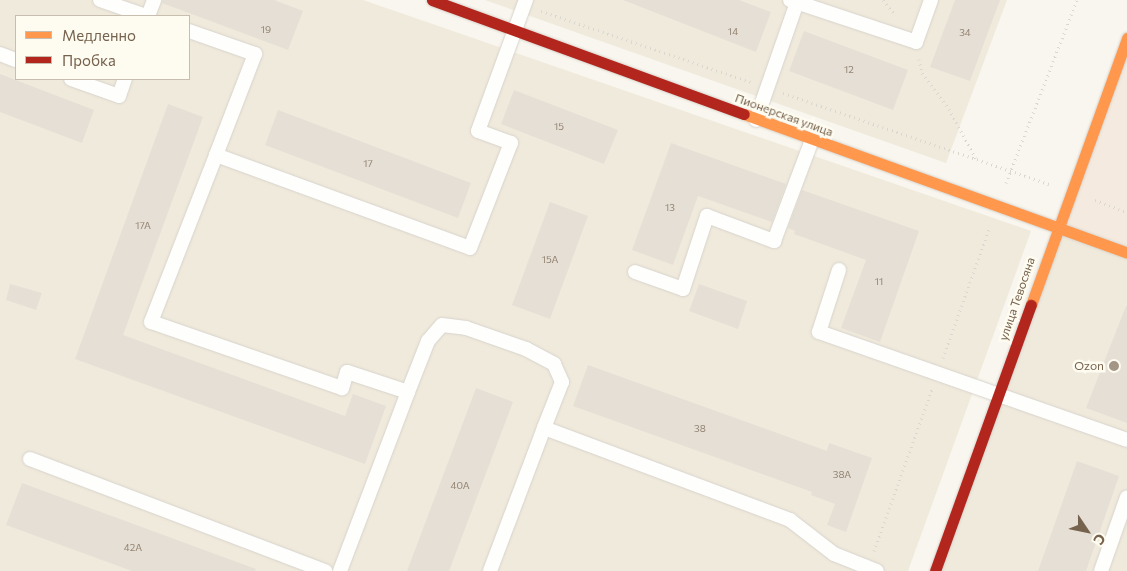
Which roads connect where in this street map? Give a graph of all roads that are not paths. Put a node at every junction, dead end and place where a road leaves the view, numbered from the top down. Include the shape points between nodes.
1 (100, 0) edge
2 (154, 0) edge
3 (432, 0) edge
4 (526, 0) edge
5 (931, 0) edge
6 (793, 1) edge
7 (144, 15) edge
8 (147, 15) edge
9 (190, 31) edge
10 (515, 31) junction
11 (1127, 38) edge
12 (0, 54) edge
13 (15, 60) edge
14 (74, 80) edge
15 (125, 80) edge
16 (756, 120) junction
17 (812, 140) junction
18 (216, 155) junction
19 (1056, 228) junction
20 (1127, 253) edge
21 (839, 270) dead end
22 (634, 272) dead end
23 (408, 392) junction
24 (998, 396) junction
25 (544, 428) junction
26 (1127, 440) edge
27 (30, 459) dead end
28 (1127, 497) edge
29 (1122, 530) edge
30 (873, 569) edge
31 (325, 571) edge
32 (340, 571) edge
33 (490, 571) edge
34 (934, 571) edge
35 (1101, 571) edge

1 - 7 lane
2 - 8 lane
3 - 10 street, Пионерская улица
4 - 10 lane
5 - 6 lane via 916,42
6 - 16 lane
9 - 18 lane via 255,54
10 - 16 street, Пионерская улица
10 - 18 lane via 478,131 511,143 470,248
11 - 19 street, улица Тевосяна
12 - 13 lane
14 - 15 lane via 119,96
16 - 17 street, Пионерская улица
17 - 19 street, Пионерская улица
17 - 22 lane via 774,240 707,216 683,289
18 - 23 lane via 152,322 342,388 347,372
19 - 20 street, Пионерская улица
19 - 24 street, улица Тевосяна
21 - 24 lane via 819,332
23 - 25 lane via 428,341 442,325 466,328 526,349 554,364 562,382
23 - 32 lane
24 - 26 lane
24 - 34 street, улица Тевосяна
25 - 30 lane via 790,520 834,554
25 - 33 lane
27 - 31 lane
28 - 29 lane
29 - 35 lane

